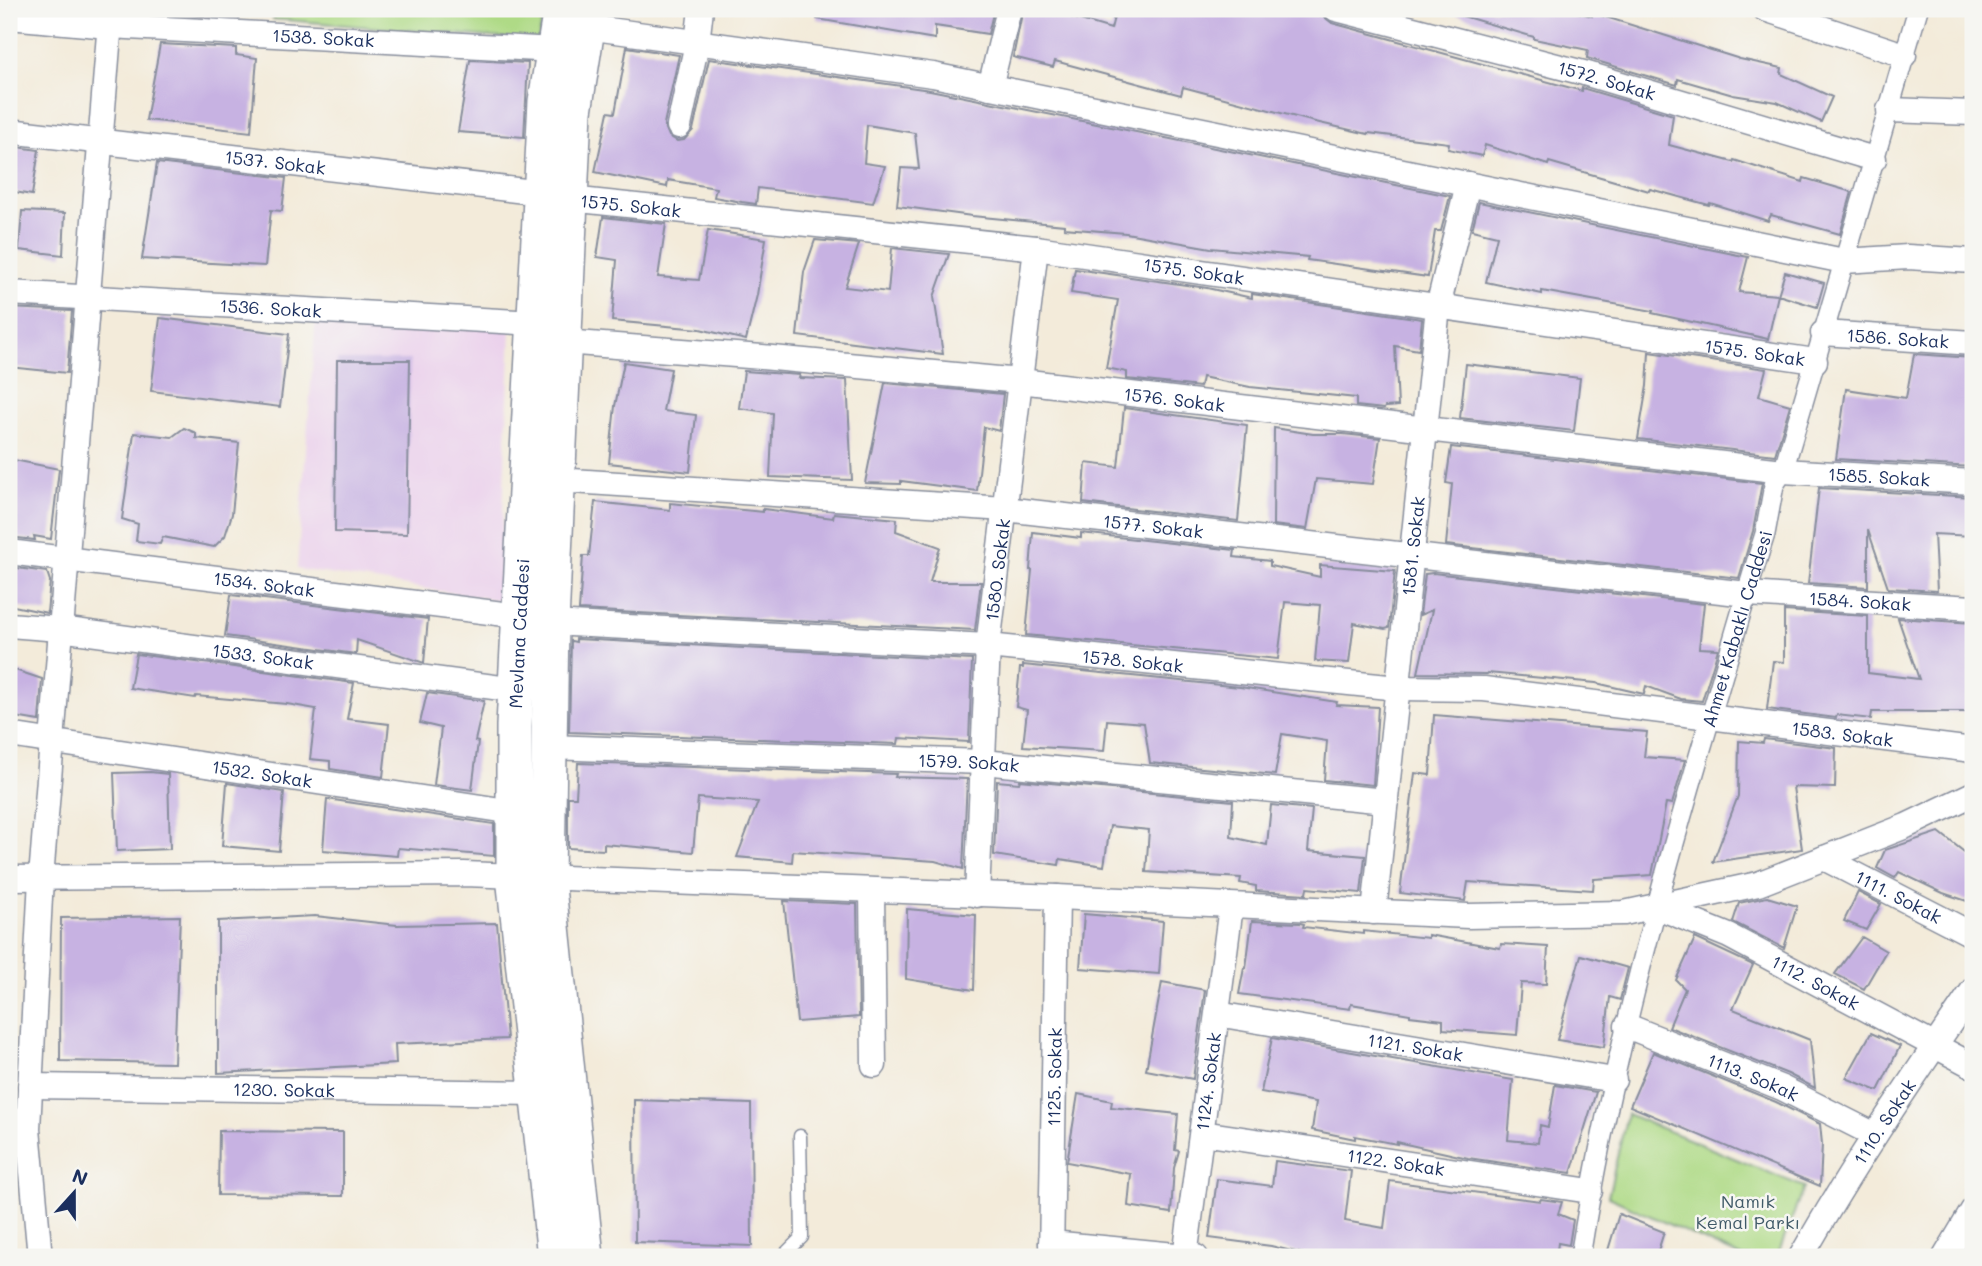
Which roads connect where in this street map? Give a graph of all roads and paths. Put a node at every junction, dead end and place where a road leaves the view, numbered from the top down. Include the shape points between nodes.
1 (701, 9) edge
2 (1009, 9) edge
3 (1336, 9) edge
4 (1765, 9) edge
5 (1918, 9) edge
6 (579, 15) edge
7 (110, 17) edge
8 (9, 18) edge
9 (697, 43) junction
10 (555, 50) junction
11 (1904, 55) junction
12 (990, 87) junction
13 (1889, 110) junction
14 (1973, 113) edge
15 (679, 126) dead end
16 (9, 131) edge
17 (100, 142) junction
18 (1874, 159) junction
19 (1468, 184) junction
20 (556, 196) junction
21 (1036, 247) junction
22 (1844, 261) junction
23 (1973, 261) edge
24 (9, 293) edge
25 (87, 299) junction
26 (1438, 307) junction
27 (535, 323) junction
28 (1823, 333) junction
29 (564, 342) junction
30 (1973, 343) edge
31 (1815, 361) junction
32 (1020, 381) junction
33 (1425, 429) junction
34 (1783, 471) junction
35 (557, 480) junction
36 (1973, 482) edge
37 (1005, 509) junction
38 (9, 552) edge
39 (1412, 557) junction
40 (66, 558) junction
41 (1747, 594) junction
42 (1973, 608) edge
43 (535, 620) junction
44 (9, 625) edge
45 (61, 629) junction
46 (988, 646) junction
47 (1398, 688) junction
48 (516, 690) junction
49 (1711, 717) junction
50 (9, 735) edge
51 (51, 742) junction
52 (549, 747) junction
53 (1973, 750) edge
54 (983, 762) junction
55 (1971, 797) edge
56 (1386, 801) junction
57 (514, 812) junction
58 (1824, 858) junction
59 (530, 877) junction
60 (9, 878) edge
61 (41, 878) junction
62 (872, 891) junction
63 (977, 895) junction
64 (1057, 897) junction
65 (1231, 906) junction
66 (1655, 906) junction
67 (1374, 912) junction
68 (1973, 935) edge
69 (1973, 990) edge
70 (1217, 1014) junction
71 (1627, 1026) junction
72 (1935, 1045) junction
73 (874, 1065) dead end
74 (1973, 1066) edge
75 (1614, 1080) junction
76 (30, 1086) junction
77 (537, 1093) junction
78 (1202, 1133) junction
79 (1875, 1135) junction
80 (800, 1136) dead end
81 (1590, 1191) junction
82 (1973, 1210) edge
83 (1051, 1250) edge
84 (40, 1257) edge
85 (555, 1257) edge
86 (586, 1257) edge
87 (782, 1257) edge
88 (1189, 1257) edge
89 (1580, 1257) edge
90 (1801, 1257) edge
91 (1945, 1257) edge

1 - 9 street
2 - 12 street
3 - 18 street, 1572. Sokak via 1584,73
4 - 11 street
5 - 11 street, Ahmet Kabaklı Caddesi
6 - 9 street
6 - 10 main road, Mevlana Caddesi
6 - 20 main road, Mevlana Caddesi via 574,111
7 - 8 street, 1538. Sokak
7 - 10 street, 1538. Sokak
7 - 17 street
9 - 12 street
9 - 15 street
10 - 20 main road, Mevlana Caddesi via 546,101
11 - 13 street, Ahmet Kabaklı Caddesi
12 - 19 street
13 - 14 street
13 - 18 street, Ahmet Kabaklı Caddesi
16 - 17 street, 1537. Sokak
17 - 20 street, 1537. Sokak
17 - 25 street
18 - 22 street, Ahmet Kabaklı Caddesi
19 - 22 street
19 - 26 street, 1581. Sokak
20 - 21 street, 1575. Sokak
20 - 27 main road, Mevlana Caddesi
20 - 29 main road, Mevlana Caddesi
21 - 26 street, 1575. Sokak
21 - 32 street, 1580. Sokak
22 - 23 street via 1908,257
22 - 28 street, Ahmet Kabaklı Caddesi
24 - 25 street, 1536. Sokak
25 - 27 street, 1536. Sokak
25 - 40 street
26 - 31 street, 1575. Sokak
26 - 33 street, 1581. Sokak
27 - 43 main road, Mevlana Caddesi
28 - 30 street, 1586. Sokak
28 - 31 street, Ahmet Kabaklı Caddesi
29 - 32 street, 1576. Sokak
29 - 35 main road, Mevlana Caddesi
31 - 34 street, Ahmet Kabaklı Caddesi
32 - 33 street, 1576. Sokak
32 - 37 street, 1580. Sokak
33 - 34 street, 1576. Sokak
33 - 39 street, 1581. Sokak
34 - 36 street, 1585. Sokak
34 - 41 street, Ahmet Kabaklı Caddesi via 1774,485
35 - 37 street, 1577. Sokak
35 - 43 main road, Mevlana Caddesi
37 - 39 street, 1577. Sokak
37 - 46 street, 1580. Sokak
38 - 40 street, 1534. Sokak
39 - 41 street, 1577. Sokak
39 - 47 street, 1581. Sokak
40 - 43 street, 1534. Sokak
40 - 45 street
41 - 42 street, 1584. Sokak
41 - 49 street, Ahmet Kabaklı Caddesi
43 - 46 street, 1578. Sokak
43 - 48 main road, Mevlana Caddesi
43 - 52 main road, Mevlana Caddesi
44 - 45 street, 1533. Sokak
45 - 48 street, 1533. Sokak
45 - 51 street
46 - 47 street, 1578. Sokak
46 - 54 street, 1580. Sokak
47 - 49 street, 1578. Sokak via 1484,689
47 - 56 street, 1581. Sokak
48 - 57 main road, Mevlana Caddesi
49 - 53 street, 1583. Sokak
49 - 66 street, Ahmet Kabaklı Caddesi
50 - 51 street, 1532. Sokak
51 - 57 street, 1532. Sokak
51 - 61 street
52 - 54 street, 1579. Sokak
52 - 59 main road, Mevlana Caddesi
54 - 56 street, 1579. Sokak
54 - 63 street, 1580. Sokak
55 - 58 street
56 - 67 street, 1581. Sokak
57 - 59 main road, Mevlana Caddesi
58 - 66 street via 1758,884
58 - 68 street, 1111. Sokak
59 - 61 street
59 - 62 street
59 - 77 main road, Mevlana Caddesi
59 - 86 main road, Mevlana Caddesi
60 - 61 street
61 - 76 street
62 - 63 street
62 - 73 street
63 - 64 street
64 - 65 street
64 - 83 street, 1125. Sokak
65 - 67 street
65 - 70 street, 1124. Sokak
66 - 67 street via 1623,913 1480,916
66 - 71 street, Ahmet Kabaklı Caddesi
66 - 72 street, 1112. Sokak via 1728,936
69 - 72 street, 1110. Sokak
70 - 75 street, 1121. Sokak
70 - 78 street, 1124. Sokak
71 - 75 street, Ahmet Kabaklı Caddesi
71 - 79 street, 1113. Sokak via 1782,1088
72 - 74 street, 1112. Sokak
72 - 79 street, 1110. Sokak
75 - 81 street, Ahmet Kabaklı Caddesi
76 - 77 street, 1230. Sokak
76 - 84 street via 28,1129
77 - 85 main road, Mevlana Caddesi
78 - 81 street, 1122. Sokak
78 - 88 street, 1124. Sokak
79 - 90 street, 1110. Sokak
80 - 87 lane via 802,1237
81 - 89 street, Ahmet Kabaklı Caddesi
82 - 91 street
83 - 88 street

